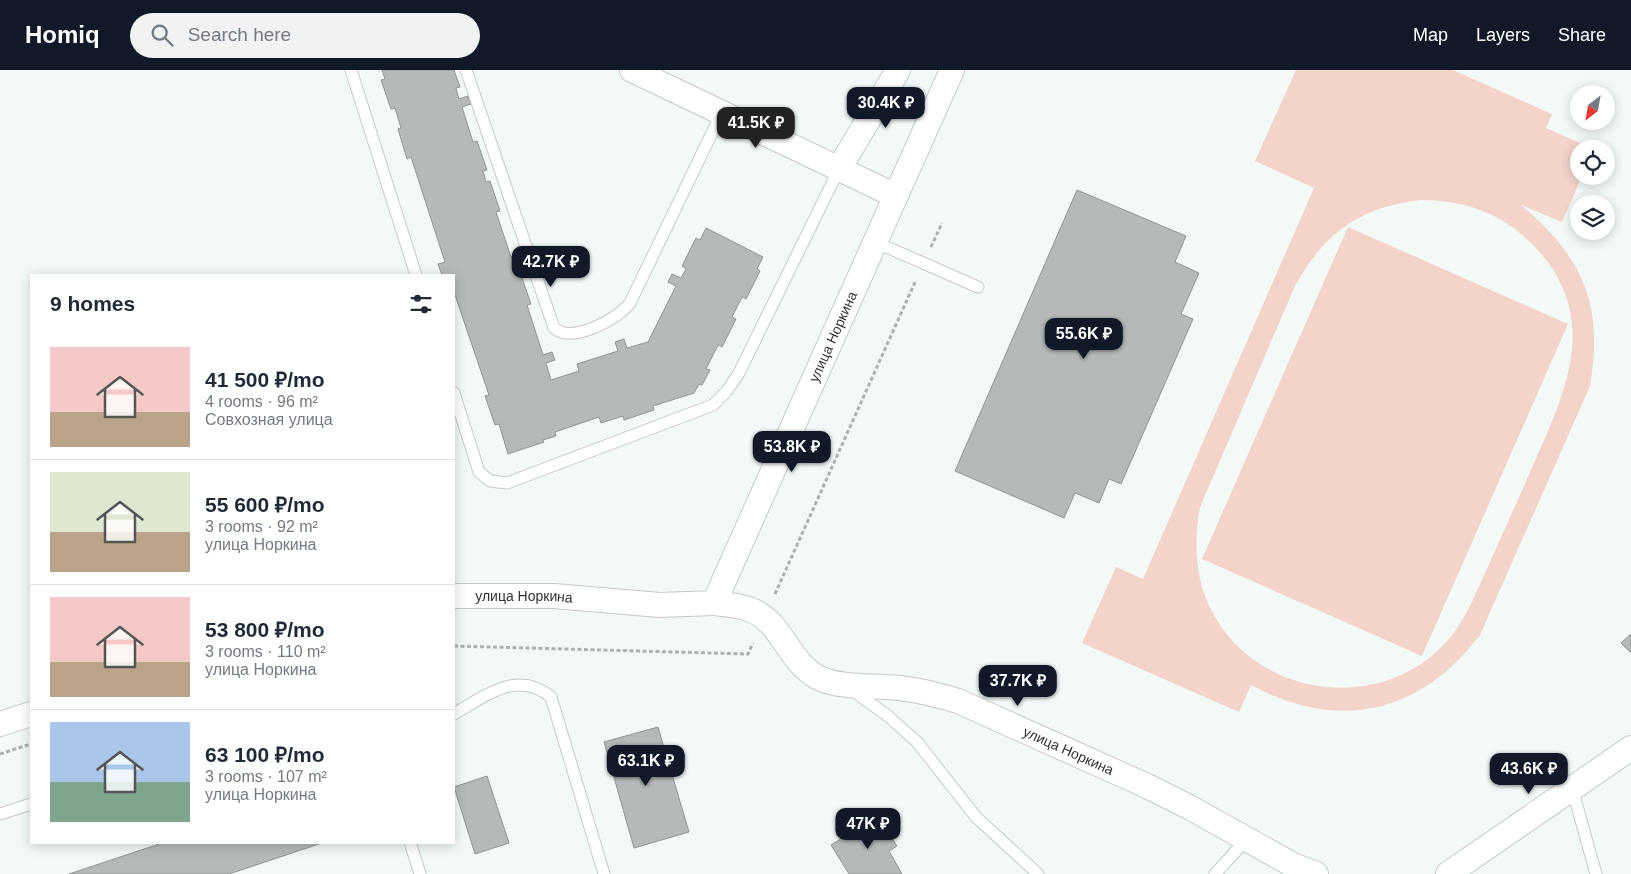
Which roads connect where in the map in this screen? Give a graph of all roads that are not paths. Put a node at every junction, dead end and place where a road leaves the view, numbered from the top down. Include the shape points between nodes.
1 (351, 70) edge
2 (466, 70) edge
3 (632, 70) edge
4 (898, 70) edge
5 (952, 70) edge
6 (722, 112) junction
7 (840, 167) junction
8 (896, 196) junction
9 (875, 242) junction
10 (416, 274) edge
11 (978, 287) dead end
12 (455, 396) edge
13 (455, 596) edge
14 (714, 603) junction
15 (844, 684) junction
16 (455, 713) edge
17 (30, 714) edge
18 (0, 724) edge
19 (1631, 748) edge
20 (1572, 788) junction
21 (30, 804) edge
22 (0, 814) edge
23 (1247, 839) junction
24 (411, 844) edge
25 (419, 874) edge
26 (604, 874) edge
27 (1038, 874) edge
28 (1214, 874) edge
29 (1316, 874) edge
30 (1448, 874) edge
31 (1596, 874) edge

1 - 10 lane
2 - 6 lane via 554,328 559,333 571,335 624,311
3 - 6 street
4 - 7 street
5 - 8 street, улица Норкина
6 - 7 street
7 - 8 street
7 - 12 lane via 739,373 713,405 507,483 490,481 479,472
8 - 9 street, улица Норкина
9 - 11 lane
9 - 14 street, улица Норкина
13 - 14 street, улица Норкина via 554,596 660,605
14 - 15 street, улица Норкина via 752,610 773,626 803,668 818,678
15 - 23 street, улица Норкина via 927,691 958,701 1148,786
15 - 27 lane via 917,742 976,817
16 - 26 lane via 505,687 524,683 540,688 551,697
17 - 18 street
19 - 20 street
20 - 30 street
20 - 31 lane
21 - 22 lane
23 - 28 lane
23 - 29 street, улица Норкина
24 - 25 lane

